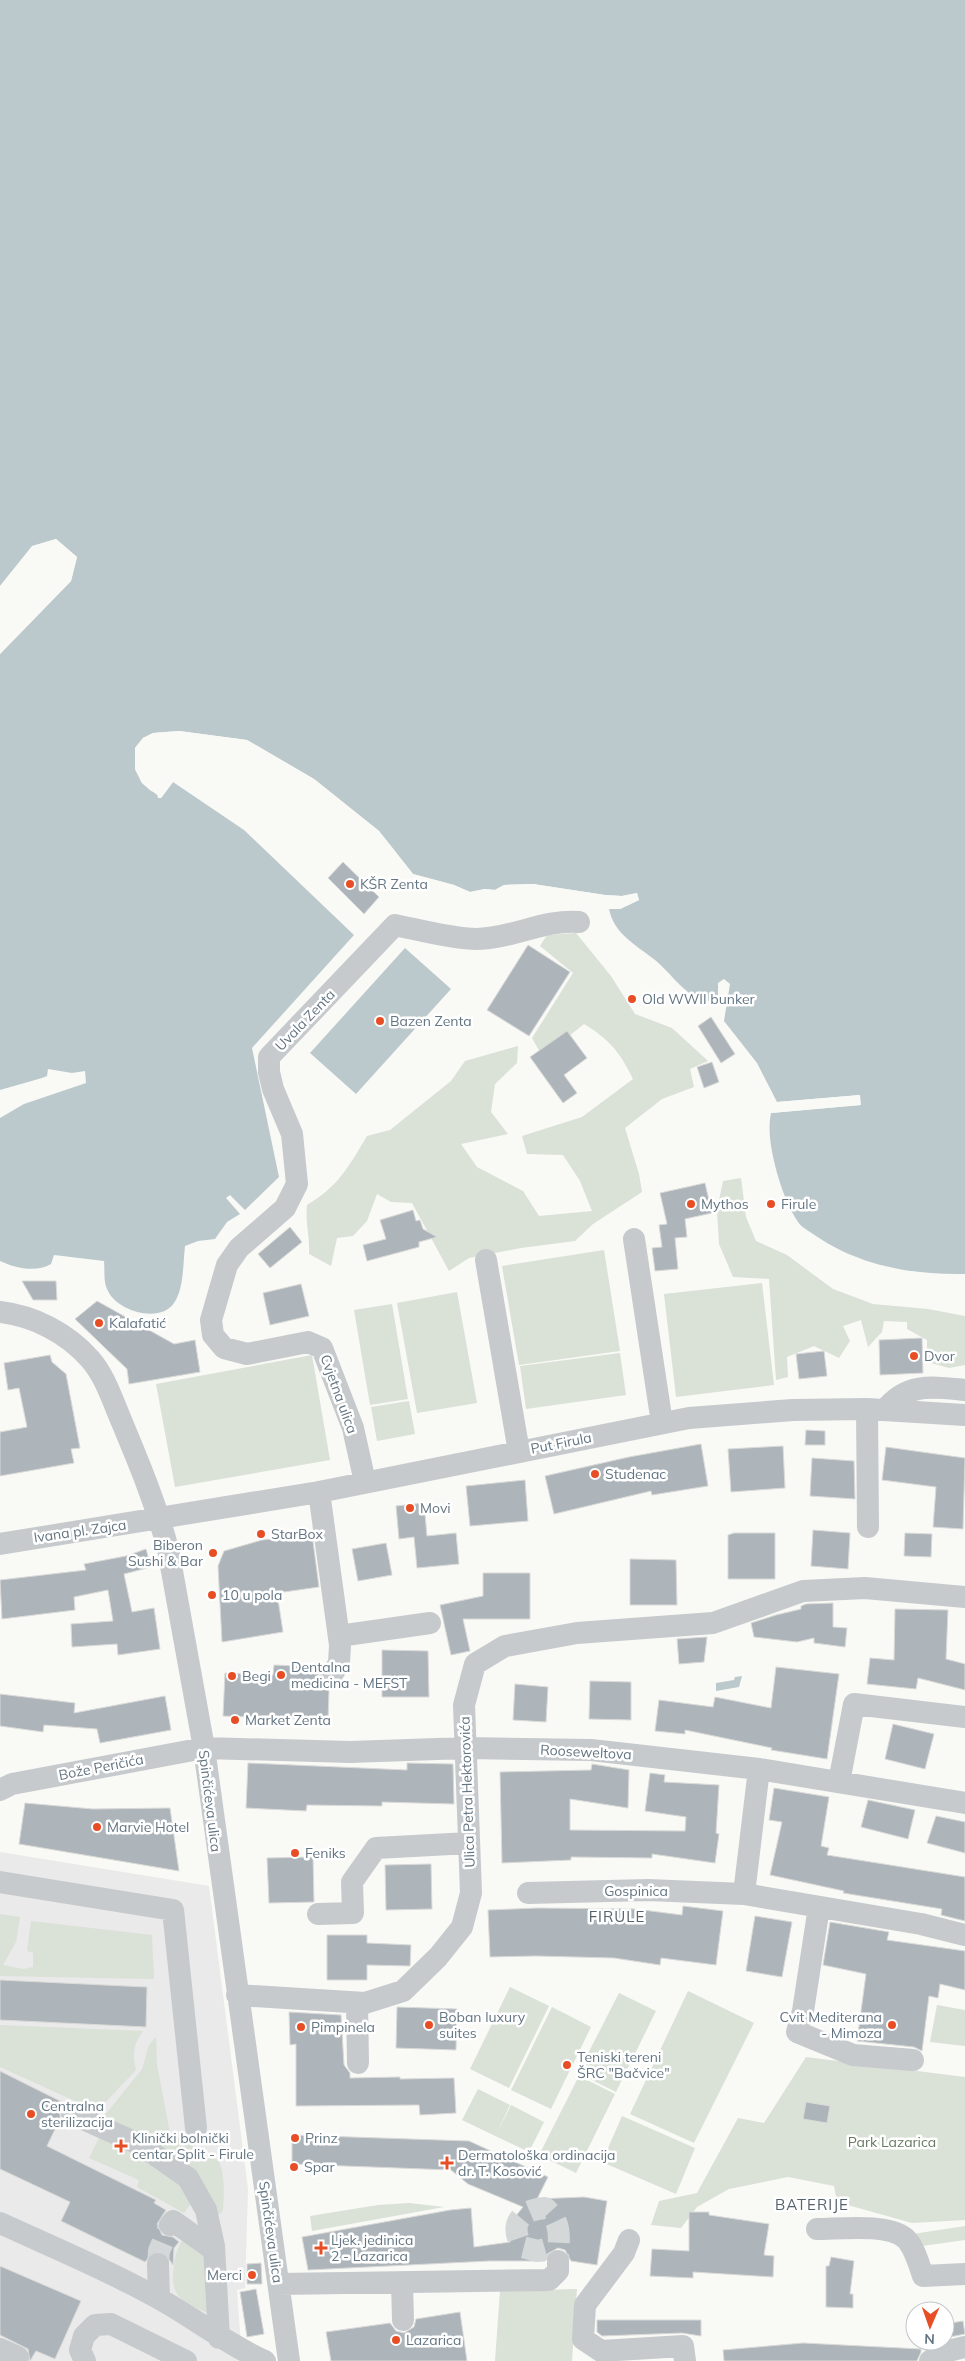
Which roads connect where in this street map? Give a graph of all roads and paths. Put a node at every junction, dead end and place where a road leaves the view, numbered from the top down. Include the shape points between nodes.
1 (579, 922) dead end
2 (634, 1239) dead end
3 (486, 1260) dead end
4 (0, 1312) edge
5 (211, 1320) joint
6 (965, 1390) edge
7 (876, 1410) junction
8 (965, 1415) edge
9 (662, 1423) junction
10 (519, 1452) junction
11 (365, 1482) junction
12 (319, 1492) junction
13 (160, 1519) junction
14 (868, 1527) dead end
15 (0, 1544) edge
16 (965, 1597) edge
17 (430, 1623) dead end
18 (338, 1636) junction
19 (330, 1678) dead end
20 (965, 1717) edge
21 (204, 1748) junction
22 (466, 1748) junction
23 (759, 1769) junction
24 (839, 1782) junction
25 (0, 1790) edge
26 (965, 1803) edge
27 (469, 1843) junction
28 (0, 1882) edge
29 (528, 1893) dead end
30 (744, 1894) junction
31 (818, 1907) junction
32 (318, 1914) dead end
33 (965, 1935) edge
34 (237, 1995) junction
35 (357, 2003) junction
36 (913, 2060) dead end
37 (358, 2062) dead end
38 (72, 2114) dead end
39 (196, 2128) dead end
40 (0, 2223) edge
41 (170, 2225) dead end
42 (817, 2228) dead end
43 (629, 2240) dead end
44 (214, 2250) junction
45 (558, 2261) tunnel mouth
46 (158, 2264) tunnel mouth
47 (965, 2274) edge
48 (402, 2282) junction
49 (279, 2284) junction
50 (159, 2298) junction
51 (403, 2320) dead end
52 (220, 2338) junction
53 (965, 2347) edge
54 (239, 2356) edge
55 (85, 2361) edge
56 (186, 2361) edge
57 (265, 2361) edge
58 (290, 2361) edge
59 (685, 2361) edge
60 (930, 2361) edge

1 - 5 street, Uvala Zenta via 563,920 476,939 395,925 269,1058 273,1089 292,1134 297,1184 285,1208 239,1248 227,1265
2 - 9 street
3 - 10 street
4 - 13 street, Spinčićeva ulica via 37,1321 72,1341 91,1360 105,1382
5 - 11 street, Cvjetna ulica via 213,1335 224,1348 247,1354 308,1342 322,1348 353,1428
6 - 7 street via 927,1387 902,1393
7 - 8 street, Put Firula
7 - 9 street, Put Firula via 793,1410
7 - 14 street
9 - 10 street, Put Firula
10 - 11 street, Put Firula
11 - 12 street, Put Firula
12 - 13 street, Put Firula
12 - 18 street
13 - 15 street, Ivana pl. Zajca
13 - 21 street, Spinčićeva ulica
16 - 22 street, Ulica Petra Hektorovića via 865,1588 803,1591 713,1623 577,1633 505,1646 476,1664 464,1704
17 - 18 street
18 - 19 street via 339,1664
20 - 24 street via 854,1704
21 - 22 street, Rooseweltova via 350,1752
21 - 25 street, Bože Peričića via 12,1784
21 - 34 street, Spinčićeva ulica
22 - 23 street, Rooseweltova via 591,1750
22 - 27 street, Ulica Petra Hektorovića
23 - 24 street, Rooseweltova
23 - 30 street
24 - 26 street, Rooseweltova
27 - 32 street via 376,1848 352,1882 353,1913
27 - 35 street, Ulica Petra Hektorovića via 471,1893 462,1927 438,1957 402,1991
28 - 39 street via 173,1910
29 - 30 street, Gospinica via 648,1890
30 - 31 street, Gospinica
31 - 33 street, Gospinica via 921,1924
31 - 36 street via 797,2032 853,2055
34 - 35 street, Ulica Petra Hektorovića
34 - 49 street, Spinčićeva ulica
35 - 37 street
38 - 44 street via 141,2145 188,2178 206,2210
40 - 50 street
41 - 44 street via 176,2223
42 - 47 street via 891,2231 905,2238 923,2276
43 - 59 street via 624,2253 585,2305 583,2339 601,2350 683,2346
44 - 52 street
45 - 48 street via 558,2271 549,2280
46 - 50 street
48 - 49 street
48 - 51 street
49 - 58 street, Spinčićeva ulica
50 - 52 street
52 - 54 street
53 - 60 street via 940,2354
54 - 57 street
55 - 56 street via 80,2350 84,2336 95,2326 111,2324

